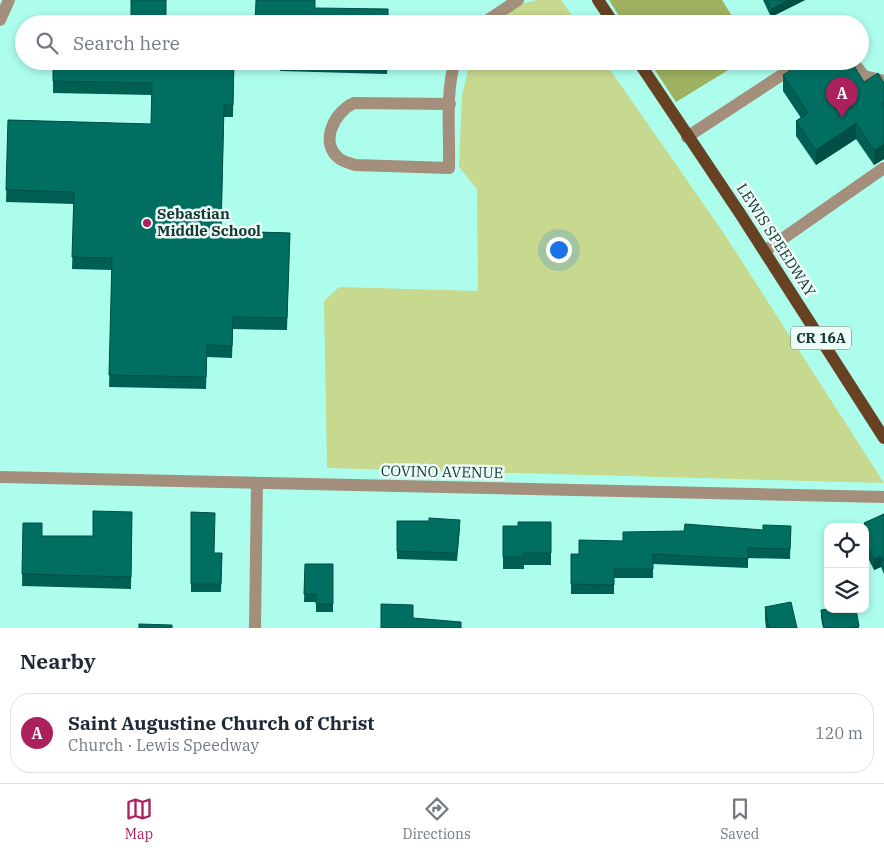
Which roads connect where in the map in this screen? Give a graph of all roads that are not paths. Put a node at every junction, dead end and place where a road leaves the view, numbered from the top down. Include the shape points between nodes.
1 (9, 0) edge
2 (518, 0) edge
3 (598, 0) edge
4 (496, 15) edge
5 (608, 15) edge
6 (0, 20) edge
7 (453, 70) edge
8 (644, 70) edge
9 (789, 70) edge
10 (859, 70) edge
11 (884, 80) edge
12 (450, 104) junction
13 (687, 137) junction
14 (884, 168) edge
15 (765, 251) junction
16 (884, 438) edge
17 (0, 477) edge
18 (257, 483) junction
19 (884, 497) edge
20 (255, 628) edge

1 - 6 street
2 - 4 street
3 - 5 main road
7 - 12 street
8 - 13 main road, LEWIS SPEEDWAY / CR 16A
9 - 13 street
10 - 11 street via 864,76
12 - 12 street via 354,103 335,117 332,147 341,160 355,165 449,168
13 - 15 main road, LEWIS SPEEDWAY / CR 16A
14 - 15 street
15 - 16 main road, LEWIS SPEEDWAY / CR 16A
17 - 18 street, COVINO AVENUE
18 - 19 street, COVINO AVENUE
18 - 20 street

